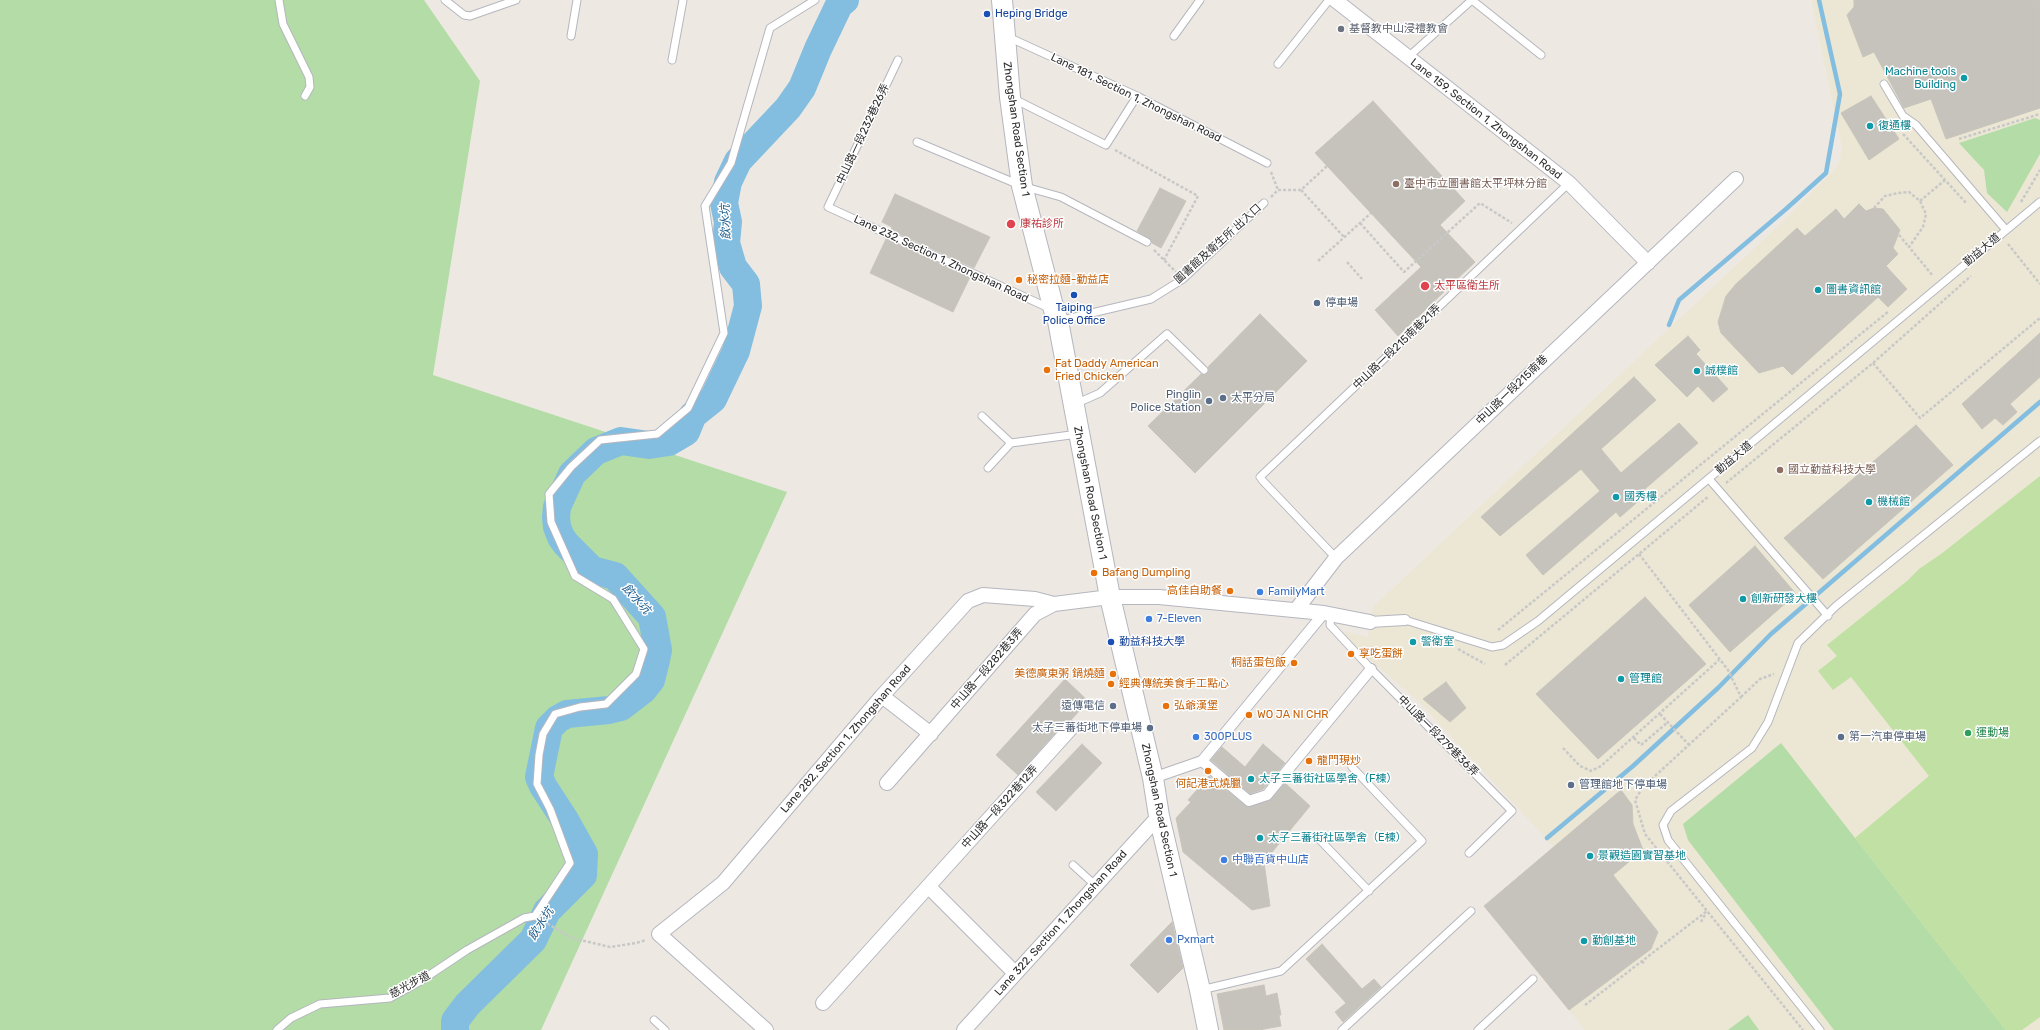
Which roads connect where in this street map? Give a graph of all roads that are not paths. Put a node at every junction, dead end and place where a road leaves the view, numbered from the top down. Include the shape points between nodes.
1 (280, 0) edge
2 (445, 0) edge
3 (516, 0) edge
4 (578, 0) edge
5 (683, 0) edge
6 (815, 0) edge
7 (1002, 0) edge
8 (1200, 0) edge
9 (1329, 0) edge
10 (1335, 0) edge
11 (1472, 0) edge
12 (1004, 35) junction
13 (571, 36) dead end
14 (1174, 36) dead end
15 (1541, 55) dead end
16 (1407, 58) junction
17 (672, 60) dead end
18 (898, 60) dead end
19 (1278, 64) dead end
20 (1884, 84) dead end
21 (305, 96) dead end
22 (1010, 96) junction
23 (1138, 96) junction
24 (917, 142) dead end
25 (1267, 163) road end
26 (1736, 178) dead end
27 (1568, 183) junction
28 (1022, 186) junction
29 (2040, 202) edge
30 (1264, 203) road end
31 (828, 207) joint
32 (2006, 230) junction
33 (1147, 242) road end
34 (1648, 263) junction
35 (1056, 316) junction
36 (1204, 370) dead end
37 (1073, 405) junction
38 (982, 416) dead end
39 (1078, 434) junction
40 (1011, 443) junction
41 (2039, 444) edge
42 (988, 468) dead end
43 (1709, 479) junction
44 (1336, 558) junction
45 (1110, 597) junction
46 (1054, 604) junction
47 (1296, 610) junction
48 (1327, 614) junction
49 (1828, 616) junction
50 (1405, 620) joint
51 (1370, 622) joint
52 (1371, 669) junction
53 (882, 696) junction
54 (1071, 728) dead end
55 (931, 734) junction
56 (1202, 761) junction
57 (1352, 767) dead end
58 (1153, 778) junction
59 (887, 783) dead end
60 (1159, 816) junction
61 (1320, 840) dead end
62 (1469, 853) dead end
63 (1073, 865) dead end
64 (1095, 886) junction
65 (929, 887) junction
66 (1369, 891) junction
67 (1471, 911) dead end
68 (1015, 973) junction
69 (1533, 979) dead end
70 (1200, 990) junction
71 (823, 1003) dead end
72 (654, 1020) dead end
73 (277, 1030) edge
74 (665, 1030) edge
75 (766, 1030) edge
76 (964, 1030) edge
77 (1208, 1030) edge
78 (1342, 1030) edge
79 (1478, 1030) edge
80 (1820, 1030) edge

1 - 21 lane via 283,24 310,77 310,87
2 - 3 lane via 464,15 470,16
4 - 13 lane
5 - 17 lane
6 - 73 lane, 慈光步道 via 770,28 731,163 705,206 724,333 688,408 657,434 600,440 571,467 549,494 551,522 575,576 613,599 644,649 636,674 606,704 580,707 555,714 543,734 538,755 537,784 550,809 570,863 535,916 524,918 467,950 390,998 320,1004 291,1018
7 - 12 main road, Zhongshan Road Section 1
8 - 14 lane
9 - 19 lane
10 - 16 street, Lane 159, Section 1, Zhongshan Road
11 - 15 lane
11 - 16 lane
12 - 22 main road, Zhongshan Road Section 1
12 - 23 lane, Lane 181, Section 1, Zhongshan Road
16 - 27 street, Lane 159, Section 1, Zhongshan Road
18 - 31 lane, 中山路一段232巷26弄
20 - 32 lane via 1903,116 1916,125
22 - 23 lane via 1106,145
22 - 28 main road, Zhongshan Road Section 1
23 - 25 lane, Lane 181, Section 1, Zhongshan Road
24 - 28 lane
26 - 34 street, 中山路一段215南巷
27 - 34 street, Lane 159, Section 1, Zhongshan Road
27 - 44 lane, 中山路一段215南巷21弄 via 1261,478
28 - 33 lane via 1061,197
28 - 35 main road, Zhongshan Road Section 1
29 - 32 lane, 勤益大道
30 - 35 lane, 圖書館及衛生所 出入口 via 1183,279 1151,299
31 - 35 lane, Lane 232, Section 1, Zhongshan Road
32 - 43 lane, 勤益大道
34 - 44 street, 中山路一段215南巷
35 - 37 main road, Zhongshan Road Section 1
36 - 37 lane via 1167,334 1100,393
37 - 39 main road, Zhongshan Road Section 1
38 - 40 lane
39 - 40 lane
39 - 45 main road, Zhongshan Road Section 1
40 - 42 lane
41 - 49 lane via 1836,606
43 - 49 lane
43 - 50 lane, 勤益大道 via 1538,621 1503,645 1492,646
44 - 47 street, 中山路一段215南巷
45 - 46 street, 中山路一段282巷3弄
45 - 47 street, 中山路一段282巷3弄 via 1159,597
45 - 58 main road, Zhongshan Road Section 1
46 - 53 street, Lane 282, Section 1, Zhongshan Road via 1035,599 983,595 968,601
46 - 55 street, 中山路一段282巷3弄 via 1035,614
47 - 48 street, 中山路一段282巷3弄
48 - 51 street, 中山路一段282巷3弄
48 - 52 lane, 中山路一段279巷36弄 via 1330,625
48 - 56 street
49 - 80 lane via 1798,643 1768,722 1752,748 1671,811 1663,825 1668,840
50 - 51 street
52 - 56 street via 1267,795 1249,801
52 - 62 lane, 中山路一段279巷36弄 via 1512,811
53 - 55 street
53 - 75 street, Lane 282, Section 1, Zhongshan Road via 722,883 659,934
54 - 65 street, 中山路一段322巷12弄
55 - 59 street, 中山路一段282巷3弄
56 - 58 street
57 - 66 lane via 1422,841
58 - 60 main road, Zhongshan Road Section 1
60 - 64 street, Lane 322, Section 1, Zhongshan Road
60 - 70 main road, Zhongshan Road Section 1
61 - 66 lane
63 - 64 lane
64 - 68 street, Lane 322, Section 1, Zhongshan Road
65 - 68 street
65 - 71 street, 中山路一段322巷12弄
66 - 70 lane via 1281,972
67 - 78 lane
68 - 76 street, Lane 322, Section 1, Zhongshan Road
69 - 79 lane
70 - 77 main road, Zhongshan Road Section 1
72 - 74 lane

